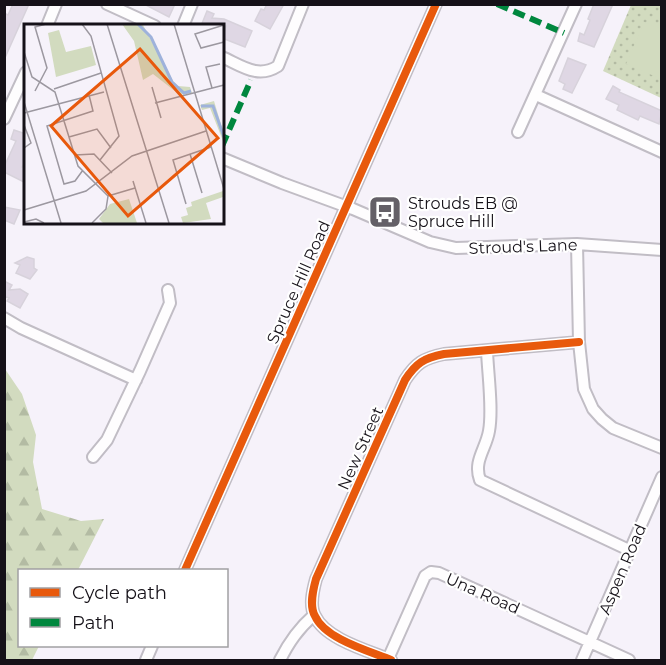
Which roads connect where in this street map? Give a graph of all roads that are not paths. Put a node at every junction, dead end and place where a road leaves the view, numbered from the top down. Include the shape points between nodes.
1 (56, 4) edge
2 (107, 4) edge
3 (192, 4) edge
4 (303, 4) edge
5 (436, 4) edge
6 (576, 4) edge
7 (48, 24) edge
8 (151, 24) edge
9 (184, 24) edge
10 (224, 58) edge
11 (24, 74) edge
12 (536, 95) junction
13 (4, 119) edge
14 (518, 132) dead end
15 (662, 152) edge
16 (224, 159) edge
17 (347, 207) junction
18 (577, 244) junction
19 (662, 250) edge
20 (168, 290) dead end
21 (4, 318) edge
22 (579, 342) junction
23 (487, 351) junction
24 (136, 380) junction
25 (662, 448) edge
26 (93, 457) dead end
27 (662, 477) edge
28 (629, 550) junction
29 (185, 569) edge
30 (314, 615) junction
31 (591, 642) junction
32 (280, 660) edge
33 (389, 660) edge
34 (582, 660) edge
35 (629, 660) edge

1 - 7 street
2 - 8 street
3 - 9 street
4 - 10 street via 278,66 269,72 254,72
5 - 17 street, Spruce Hill Road
6 - 12 street
11 - 13 street
12 - 14 street
12 - 15 street
16 - 17 street, Stroud's Lane
17 - 18 street, Stroud's Lane via 430,242 456,248
17 - 29 street, Spruce Hill Road
18 - 19 street, Stroud's Lane
18 - 22 street
20 - 24 street via 170,303
21 - 24 street
22 - 23 street, New Street
22 - 25 street via 584,389 593,409 613,428
23 - 28 street via 490,426 479,460 480,480
23 - 30 street, New Street via 425,358 411,370 316,579 312,591
24 - 26 street via 112,431
27 - 28 street, Aspen Road
28 - 31 street, Aspen Road
30 - 32 street via 298,630
30 - 33 street via 333,635
31 - 33 street, Una Road via 431,572 425,576
31 - 34 street, Aspen Road
31 - 35 street

